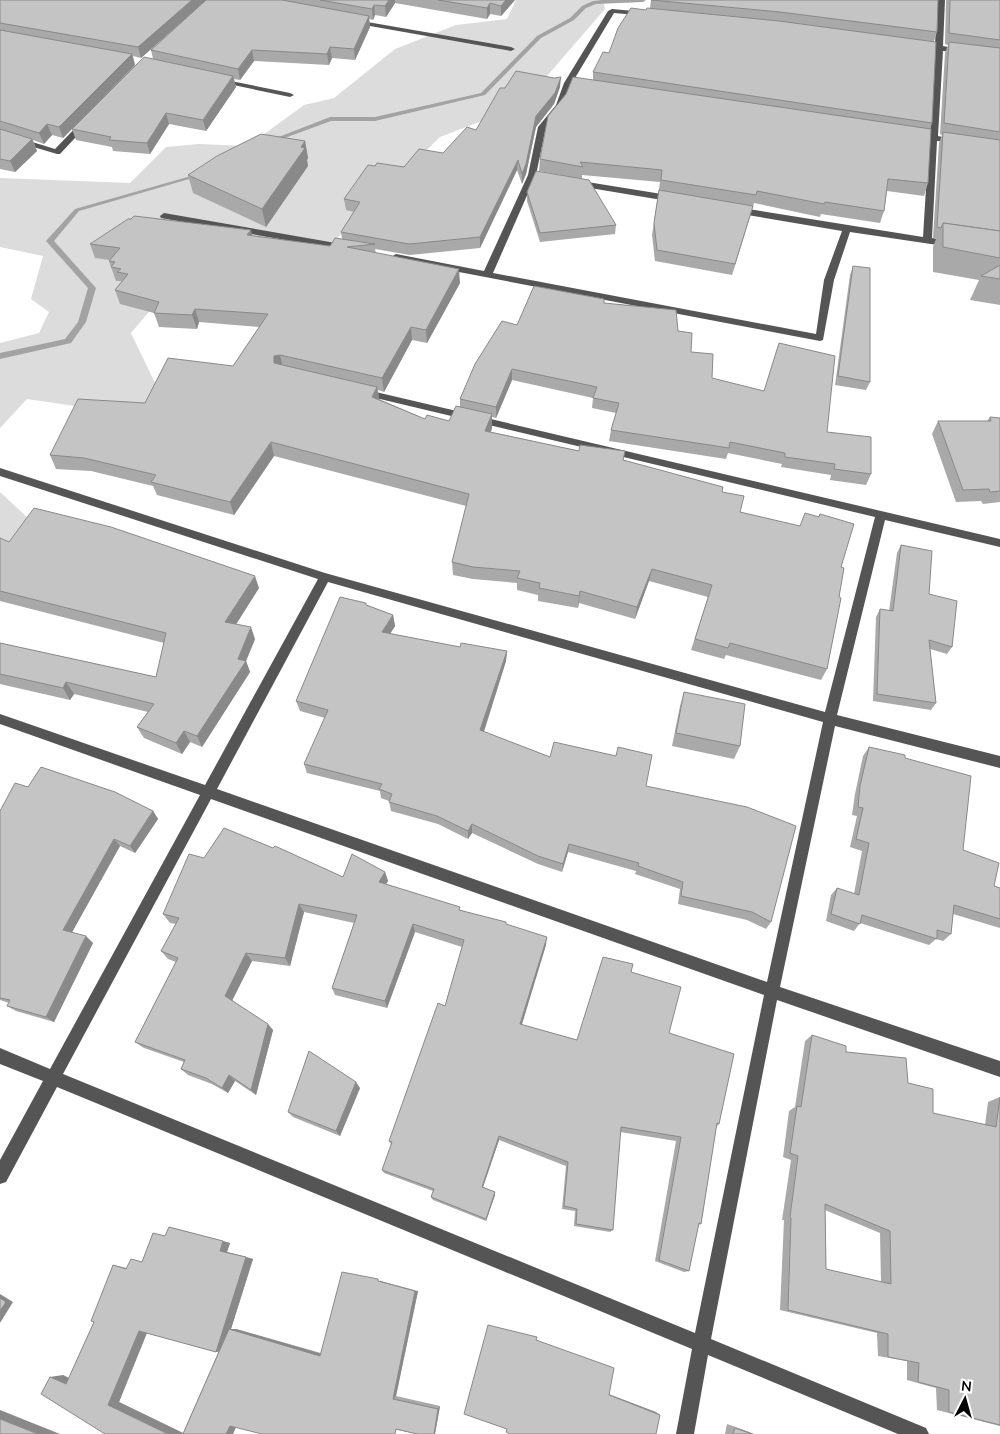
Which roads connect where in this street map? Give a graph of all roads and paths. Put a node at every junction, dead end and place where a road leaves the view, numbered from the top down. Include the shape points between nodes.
1 (940, 0) edge
2 (650, 14) edge
3 (343, 20) edge
4 (911, 44) edge
5 (939, 48) junction
6 (511, 49) dead end
7 (974, 53) edge
8 (212, 78) edge
9 (568, 83) junction
10 (578, 84) edge
11 (290, 95) dead end
12 (91, 117) edge
13 (904, 133) edge
14 (0, 134) edge
15 (933, 137) junction
16 (962, 142) edge
17 (532, 175) junction
18 (542, 177) edge
19 (562, 180) edge
20 (680, 200) edge
21 (729, 209) edge
22 (164, 216) dead end
23 (846, 229) junction
24 (927, 240) junction
25 (964, 246) edge
26 (360, 251) edge
27 (390, 256) edge
28 (488, 273) junction
29 (350, 389) edge
30 (0, 472) edge
31 (881, 514) junction
32 (1000, 543) edge
33 (325, 577) junction
34 (0, 719) edge
35 (830, 720) junction
36 (1000, 762) edge
37 (208, 792) junction
38 (772, 991) junction
39 (0, 1056) edge
40 (1000, 1069) edge
41 (52, 1079) junction
42 (0, 1176) edge
43 (701, 1344) junction
44 (685, 1434) edge
45 (920, 1434) edge

1 - 5 street
2 - 9 street via 612,11
3 - 6 street
4 - 5 street
5 - 7 street
5 - 15 street
8 - 11 street
9 - 10 street
9 - 17 street via 560,105 542,126
12 - 14 street via 57,152
13 - 15 street
15 - 16 street
15 - 24 street
17 - 18 street
17 - 28 street
19 - 20 street
21 - 23 street
22 - 26 street
23 - 24 street
23 - 28 street via 829,280 820,338
24 - 25 street
27 - 28 street
29 - 31 street
30 - 33 street
31 - 32 street
31 - 35 street
33 - 35 street
33 - 37 street
34 - 37 street
35 - 36 street
35 - 38 street
37 - 38 street
37 - 41 street
38 - 40 street
38 - 43 street
39 - 41 street
41 - 42 street
41 - 43 street
43 - 44 street
43 - 45 street

